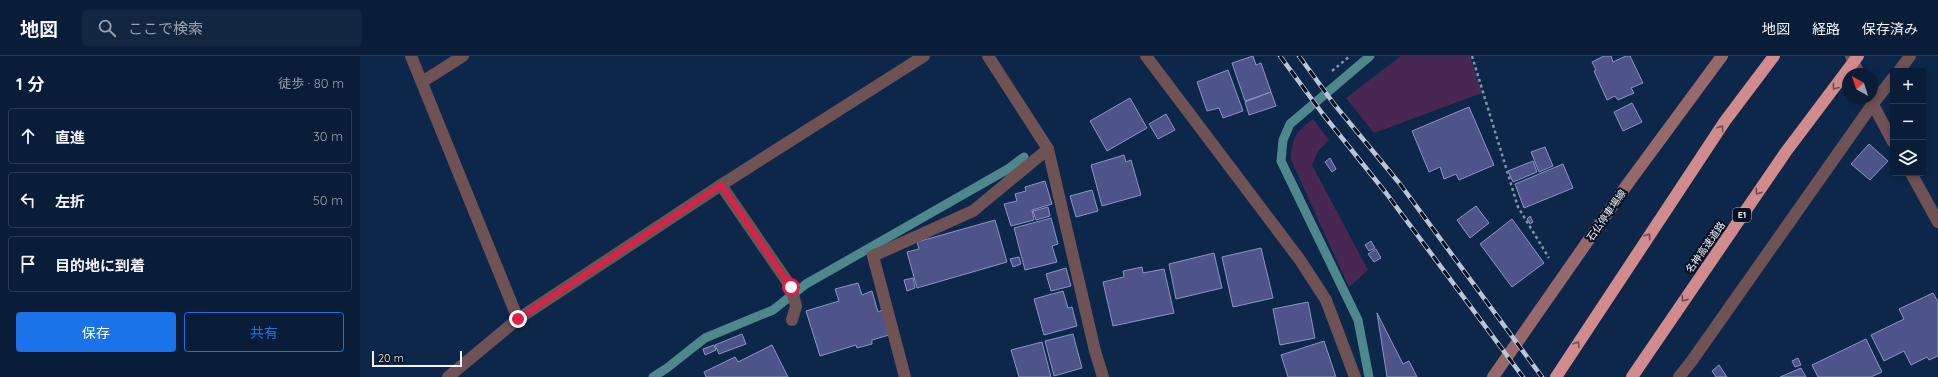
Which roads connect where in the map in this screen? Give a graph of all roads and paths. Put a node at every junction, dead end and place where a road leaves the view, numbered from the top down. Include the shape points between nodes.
1 (411, 56) edge
2 (463, 56) edge
3 (924, 56) edge
4 (988, 56) edge
5 (1146, 56) edge
6 (1350, 56) edge
7 (1472, 56) edge
8 (1722, 56) edge
9 (1774, 56) edge
10 (1851, 56) edge
11 (1858, 56) edge
12 (1910, 56) edge
13 (1856, 68) edge
14 (1901, 68) edge
15 (1332, 71) dead end
16 (1890, 81) edge
17 (422, 82) junction
18 (1878, 94) edge
19 (1869, 104) edge
20 (1873, 104) edge
21 (1892, 140) edge
22 (1048, 149) junction
23 (1912, 176) edge
24 (721, 185) junction
25 (1938, 222) edge
26 (1562, 278) junction
27 (518, 319) junction
28 (792, 320) dead end
29 (1691, 362) junction
30 (448, 377) edge
31 (905, 377) edge
32 (1103, 377) edge
33 (1355, 377) edge
34 (1493, 377) edge
35 (1556, 377) edge
36 (1632, 377) edge
37 (1679, 377) edge
38 (1691, 377) edge

1 - 17 street
2 - 17 street
3 - 24 street
4 - 22 street
5 - 33 street via 1300,260 1326,300
6 - 15 path
7 - 26 path via 1518,207
8 - 26 main road, 石仏停車場線
35 -> 9 highway via 1725,122
10 - 13 street
11 -> 36 highway, 名神高速道路 / E1, bridge via 1784,153
12 - 14 street
16 - 18 street
17 - 27 street
19 - 29 street
20 - 21 street
22 - 31 street via 973,210 873,256
22 - 32 street
23 - 25 street
24 - 27 street
24 - 28 street via 791,287 796,306
26 - 34 main road, 石仏停車場線
27 - 30 street
29 - 37 street
29 - 38 street

